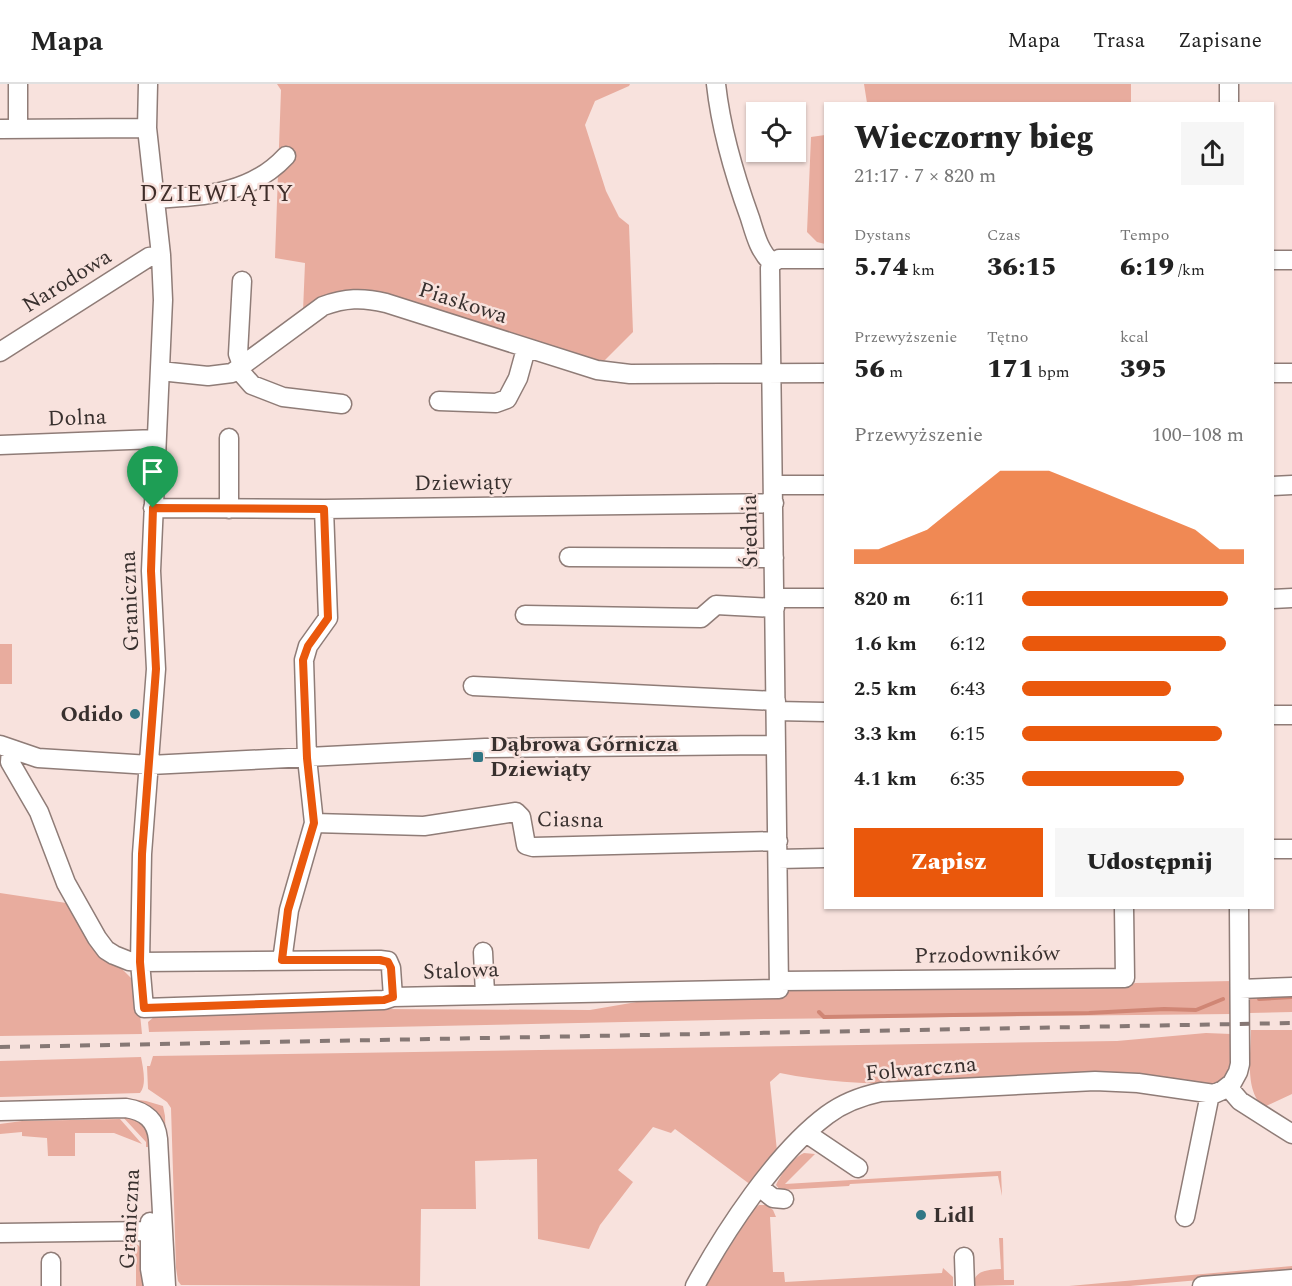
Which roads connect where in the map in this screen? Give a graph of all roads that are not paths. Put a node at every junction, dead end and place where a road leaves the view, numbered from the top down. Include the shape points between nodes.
1 (18, 84) edge
2 (148, 84) edge
3 (717, 84) edge
4 (1229, 84) edge
5 (1229, 102) edge
6 (147, 128) junction
7 (9, 129) edge
8 (286, 156) dead end
9 (155, 199) junction
10 (161, 255) junction
11 (824, 259) edge
12 (1274, 260) edge
13 (1292, 260) edge
14 (772, 263) junction
15 (242, 281) dead end
16 (526, 348) junction
17 (0, 352) edge
18 (240, 367) junction
19 (160, 372) junction
20 (772, 373) junction
21 (824, 373) edge
22 (1274, 373) edge
23 (1292, 373) edge
24 (439, 401) dead end
25 (342, 404) dead end
26 (229, 438) dead end
27 (156, 439) junction
28 (0, 445) edge
29 (824, 485) edge
30 (1292, 485) edge
31 (1274, 486) edge
32 (774, 494) junction
33 (153, 508) junction
34 (228, 509) junction
35 (324, 509) junction
36 (569, 557) dead end
37 (774, 558) junction
38 (824, 598) edge
39 (1274, 598) edge
40 (1292, 598) edge
41 (775, 603) junction
42 (525, 615) dead end
43 (473, 686) dead end
44 (776, 706) junction
45 (824, 712) edge
46 (1274, 715) edge
47 (1292, 715) edge
48 (776, 745) junction
49 (6, 748) edge
50 (307, 758) junction
51 (150, 765) junction
52 (314, 823) junction
53 (1274, 849) edge
54 (1292, 849) edge
55 (778, 850) junction
56 (824, 858) edge
57 (1124, 909) edge
58 (1239, 909) edge
59 (483, 952) dead end
60 (282, 960) junction
61 (140, 962) junction
62 (779, 985) junction
63 (1292, 987) edge
64 (1240, 989) junction
65 (485, 994) junction
66 (393, 997) junction
67 (1232, 1083) junction
68 (1210, 1094) junction
69 (0, 1111) edge
70 (806, 1133) junction
71 (1292, 1134) edge
72 (858, 1168) dead end
73 (759, 1187) junction
74 (784, 1199) dead end
75 (1185, 1217) dead end
76 (0, 1233) edge
77 (157, 1238) junction
78 (964, 1257) dead end
79 (51, 1262) dead end
80 (1292, 1279) edge
81 (51, 1286) edge
82 (153, 1286) edge
83 (166, 1286) edge
84 (695, 1286) edge
85 (965, 1286) edge
86 (1202, 1286) edge

1 - 7 street
2 - 6 street, Graniczna
3 - 14 street via 724,138 759,246
4 - 5 street
6 - 7 street
6 - 9 street, Graniczna
8 - 9 street via 272,171 238,187 207,196
9 - 10 street, Graniczna
10 - 17 street, Narodowa via 149,257
10 - 19 street, Graniczna
11 - 14 street via 779,259
12 - 13 street
14 - 20 street, Średnia
15 - 18 street
16 - 18 street, Piaskowa via 386,303 353,298 323,306
16 - 20 street, Piaskowa via 580,366 615,372
16 - 24 street via 507,399 496,403
18 - 19 street, Piaskowa via 218,376
18 - 25 street via 252,385 283,397
19 - 27 street, Graniczna
20 - 21 street, Piaskowa
20 - 32 street, Średnia
22 - 23 street
26 - 34 street
27 - 28 street, Dolna
27 - 33 street, Graniczna
29 - 32 street, Dziewiąty
30 - 31 street
32 - 35 street, Dziewiąty
32 - 37 street, Średnia
33 - 34 street, Dziewiąty
33 - 51 street, Graniczna via 151,571 156,669
34 - 35 street, Dziewiąty
35 - 50 street via 328,618 303,660
36 - 37 street
37 - 41 street, Średnia
38 - 41 street
39 - 40 street
41 - 42 street via 716,605 701,618
41 - 44 street, Średnia
43 - 44 street
44 - 45 street
44 - 48 street, Średnia
46 - 47 street
48 - 50 street via 485,748
48 - 55 street, Średnia
49 - 51 street via 62,761
49 - 61 street, Stalowa via 39,812 66,883 97,938 114,955
50 - 51 street
50 - 52 street
51 - 61 street, Graniczna via 142,854
52 - 55 street, Ciasna via 424,826 516,812 521,817 526,845 533,847
52 - 60 street via 288,910
53 - 54 street
55 - 56 street
55 - 62 street, Średnia
57 - 62 street, Przodowników via 1125,978
58 - 64 street
59 - 65 street
60 - 61 street, Stalowa
60 - 66 street, Stalowa via 388,962
61 - 66 street, Graniczna via 144,1008
62 - 65 street, Stalowa
63 - 64 street
64 - 67 street via 1240,1064
65 - 66 street, Stalowa
67 - 68 street, Folwarczna
67 - 71 street via 1240,1101
68 - 70 street, Folwarczna via 1095,1081 881,1092 840,1107
68 - 75 street
69 - 77 street, Graniczna via 121,1108 146,1115 156,1128 162,1192
70 - 72 street
70 - 73 street, Folwarczna
73 - 74 street via 773,1198
73 - 84 street, Folwarczna
76 - 77 street
77 - 82 street, Graniczna via 150,1269
77 - 83 street, Graniczna
78 - 85 street
79 - 81 street
80 - 86 street

